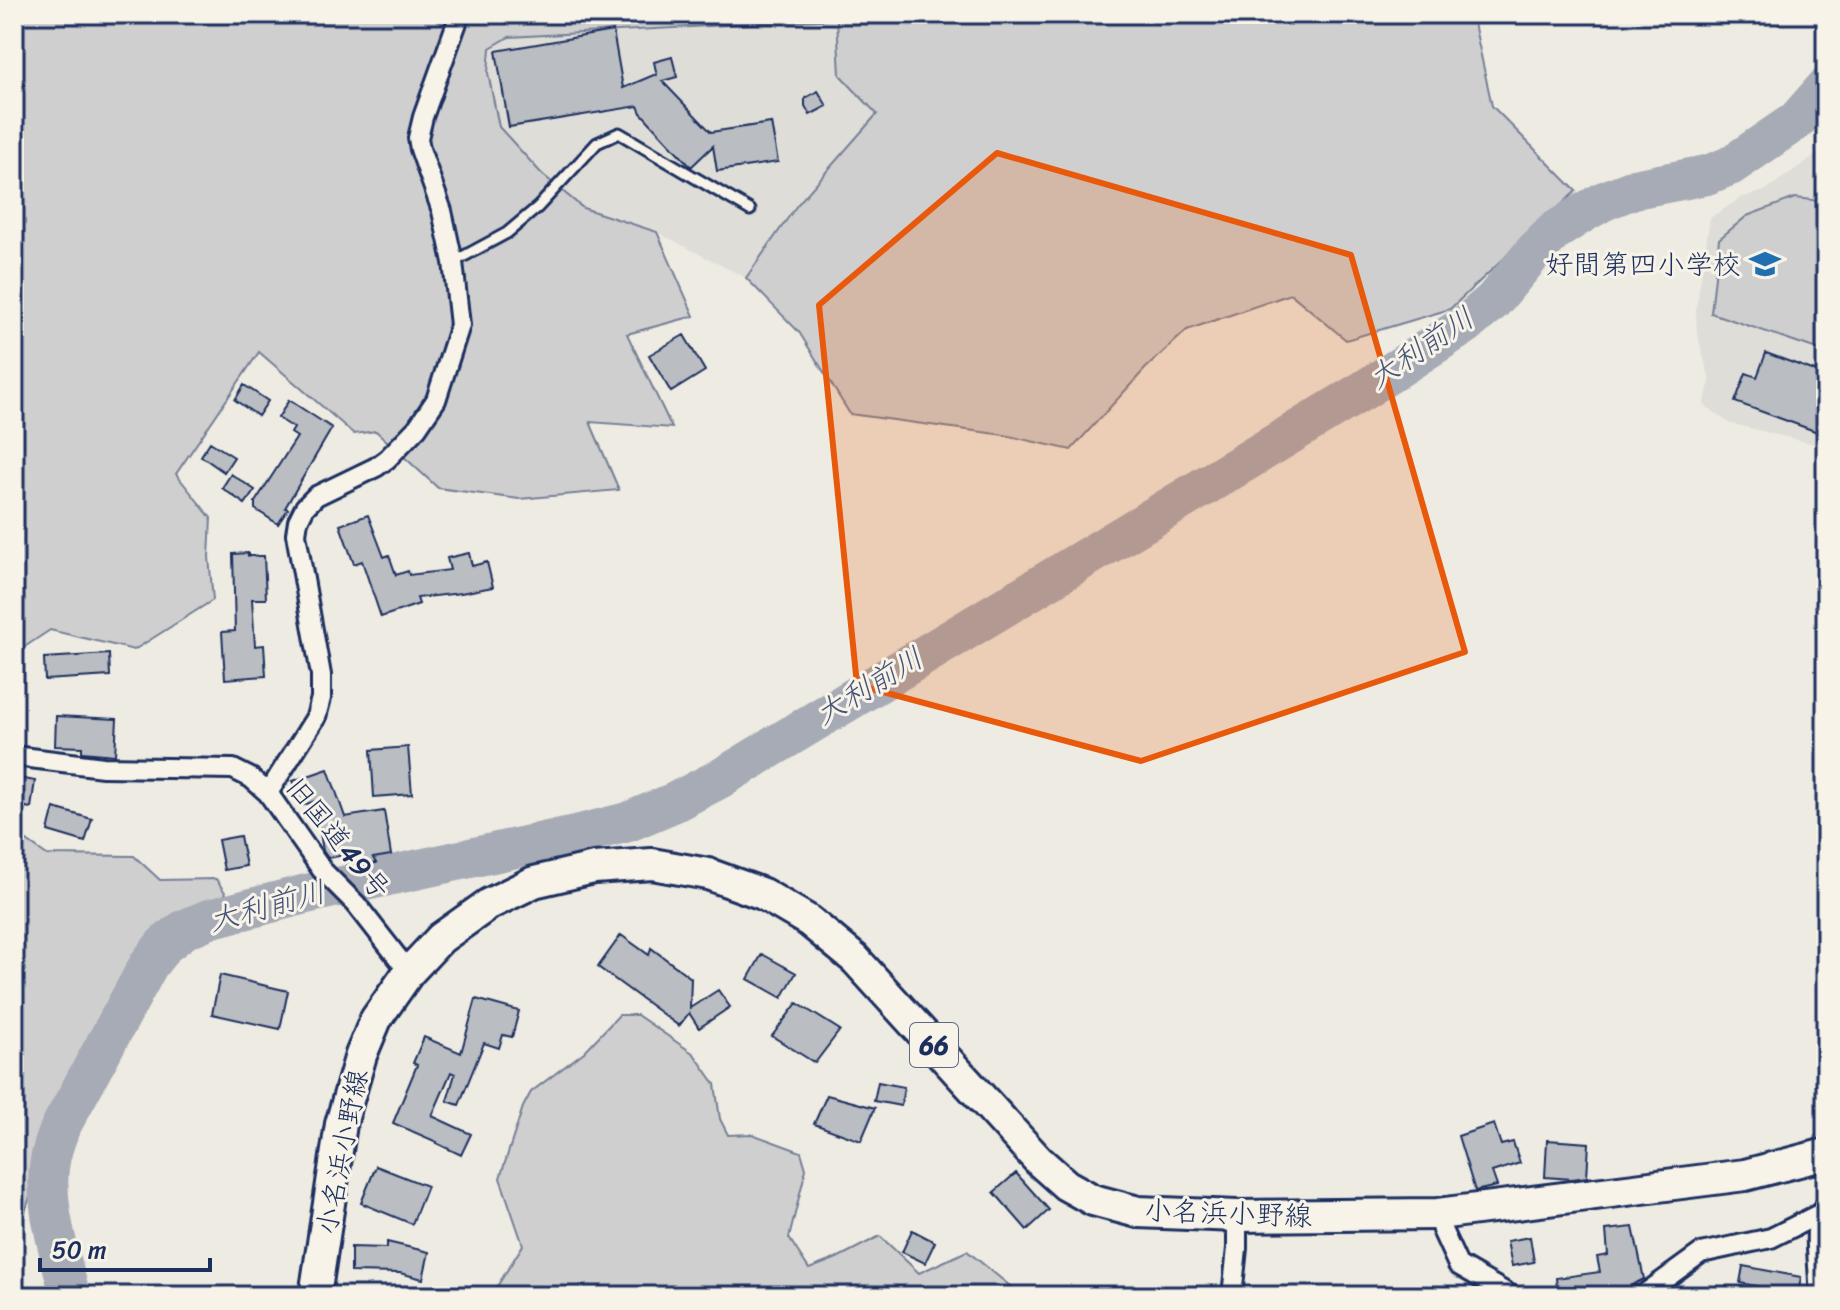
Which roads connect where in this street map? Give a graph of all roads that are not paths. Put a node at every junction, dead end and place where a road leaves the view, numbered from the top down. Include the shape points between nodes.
1 (460, 14) edge
2 (750, 210) dead end
3 (453, 262) junction
4 (14, 756) edge
5 (268, 793) junction
6 (409, 972) junction
7 (1826, 1154) edge
8 (1822, 1210) edge
9 (1438, 1214) junction
10 (1237, 1216) junction
11 (315, 1296) edge
12 (1232, 1296) edge
13 (1512, 1296) edge
14 (1637, 1296) edge
15 (1819, 1296) edge

1 - 3 street via 418,138
2 - 3 lane via 619,133 597,143 507,233
3 - 5 street via 460,325 436,400 387,459 316,496 298,521 321,698 316,717
4 - 5 street, 旧国道49号 via 103,767 233,769
5 - 6 street, 旧国道49号 via 322,870
6 - 10 main road, 小名浜小野線 / 66 via 441,938 489,904 534,882 594,868 652,864 708,874 763,894 809,921 855,959 1066,1185 1093,1200 1138,1212
6 - 11 main road, 小名浜小野線 / 66 via 376,1019 361,1055 341,1124
7 - 9 main road, 小名浜小野線 / 66 via 1745,1175
8 - 14 street via 1771,1238 1701,1253
8 - 15 street
9 - 10 main road, 小名浜小野線 / 66
9 - 13 street via 1458,1265
10 - 12 street

